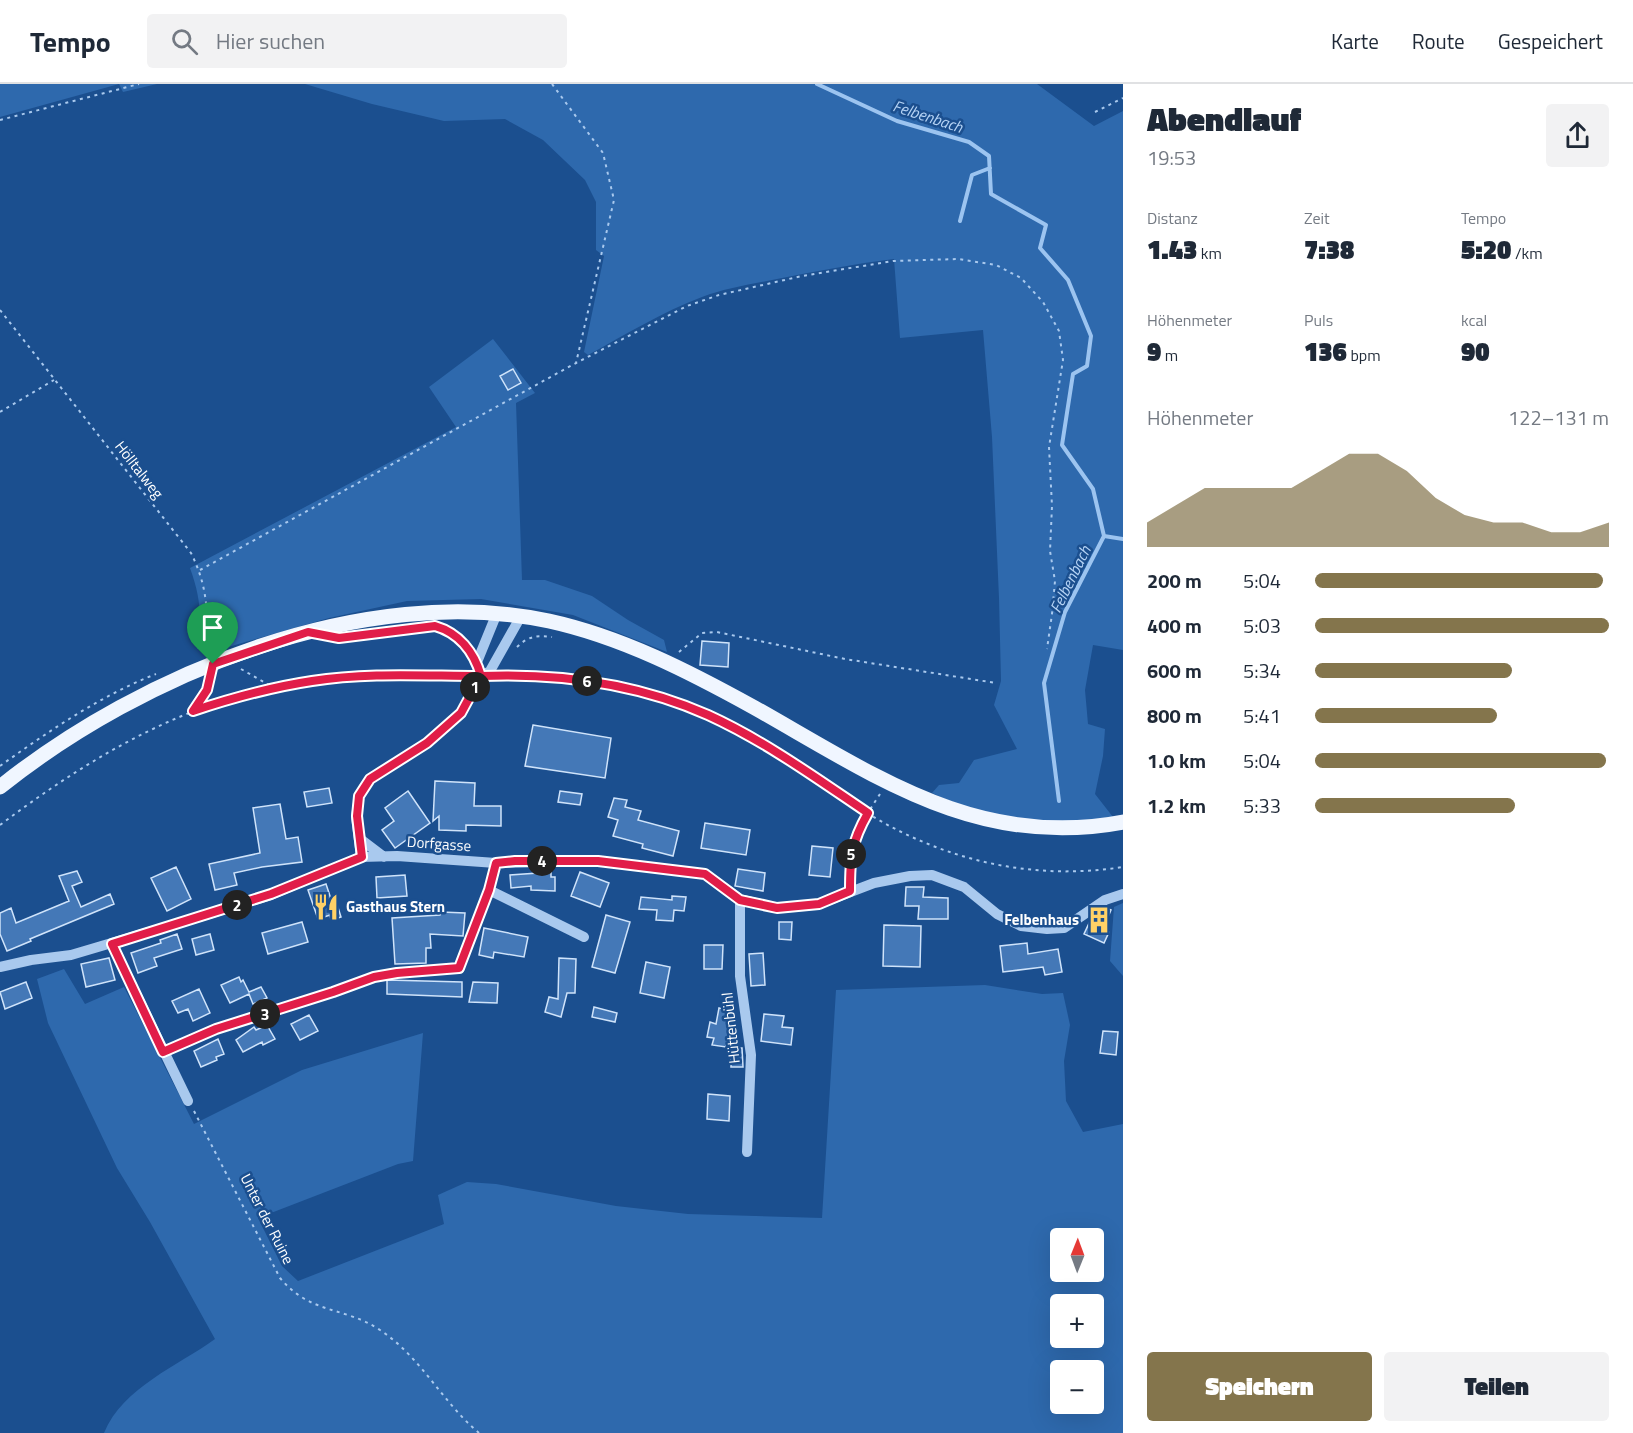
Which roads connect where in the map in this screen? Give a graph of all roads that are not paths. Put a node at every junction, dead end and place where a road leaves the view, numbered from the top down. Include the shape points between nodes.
1 (419, 613) junction
2 (497, 613) junction
3 (521, 616) junction
4 (394, 630) junction
5 (308, 632) junction
6 (477, 662) junction
7 (481, 676) junction
8 (0, 787) edge
9 (1123, 822) edge
10 (359, 838) junction
11 (362, 857) junction
12 (384, 857) junction
13 (496, 863) junction
14 (489, 890) junction
15 (1123, 894) edge
16 (740, 900) junction
17 (584, 937) dead end
18 (112, 944) junction
19 (0, 967) edge
20 (459, 968) road end
21 (189, 1101) road end
22 (747, 1152) dead end

1 - 2 main road
1 - 4 street
1 - 5 main road
2 - 3 main road
2 - 6 street
3 - 7 street via 490,671
3 - 9 main road via 585,631 668,662 878,779 956,811 1037,827 1080,828
4 - 5 street via 339,638
4 - 6 street via 435,626 447,629
5 - 8 main road via 213,664 133,701 59,745
6 - 7 street
7 - 10 street via 461,713 427,743 370,779 359,796
10 - 11 street
10 - 12 street
11 - 12 street, Dorfgasse
11 - 18 street via 271,894
12 - 13 street, Dorfgasse
13 - 14 street
13 - 16 street, Dorfgasse via 598,861 705,874
14 - 17 street
14 - 20 street
15 - 16 street, Dorfgasse via 1105,900 1064,928 1047,929 1021,926 997,914 964,887 932,875 874,882 819,904 777,908
16 - 22 street, Hüttenbühl via 740,976 751,1055
18 - 19 street
18 - 21 street

